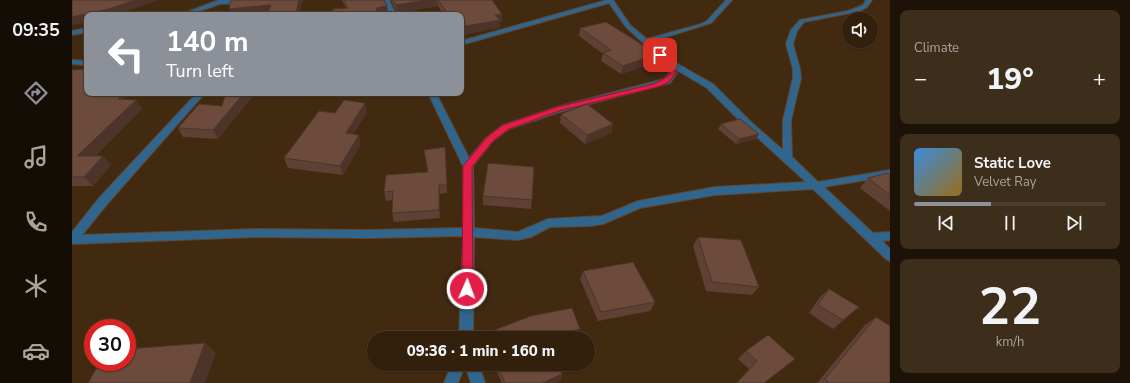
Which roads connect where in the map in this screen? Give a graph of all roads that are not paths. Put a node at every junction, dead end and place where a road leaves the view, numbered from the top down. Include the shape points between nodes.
1 (262, 0) edge
2 (386, 0) edge
3 (610, 0) edge
4 (728, 0) edge
5 (869, 0) edge
6 (191, 12) edge
7 (392, 12) edge
8 (84, 30) edge
9 (74, 32) edge
10 (72, 40) edge
11 (464, 42) edge
12 (644, 42) junction
13 (72, 62) edge
14 (668, 62) junction
15 (84, 63) edge
16 (198, 96) edge
17 (433, 96) edge
18 (787, 158) junction
19 (468, 166) junction
20 (890, 173) edge
21 (818, 185) junction
22 (469, 232) junction
23 (890, 236) edge
24 (872, 238) junction
25 (72, 240) edge
26 (890, 256) edge
27 (466, 331) edge
28 (456, 371) edge
29 (474, 371) edge
30 (451, 383) edge
31 (478, 383) edge

1 - 6 street via 219,2
2 - 7 street
3 - 11 street
3 - 12 street via 628,26
4 - 12 street via 709,22 703,25
5 - 18 street via 863,7 854,11 802,21 792,33 788,43 797,78 788,119
8 - 9 street
9 - 10 street
12 - 14 street
13 - 15 street
14 - 18 street via 710,86
14 - 19 street via 673,73 667,80 655,85 560,109 506,127 490,139
16 - 25 street via 104,200
17 - 19 street
18 - 21 street
19 - 22 street
20 - 21 street
21 - 22 street via 715,191 638,205 603,220 548,223 518,236
21 - 24 street
22 - 25 street via 256,233
22 - 27 street
23 - 24 street
24 - 26 street
28 - 30 street
29 - 31 street

